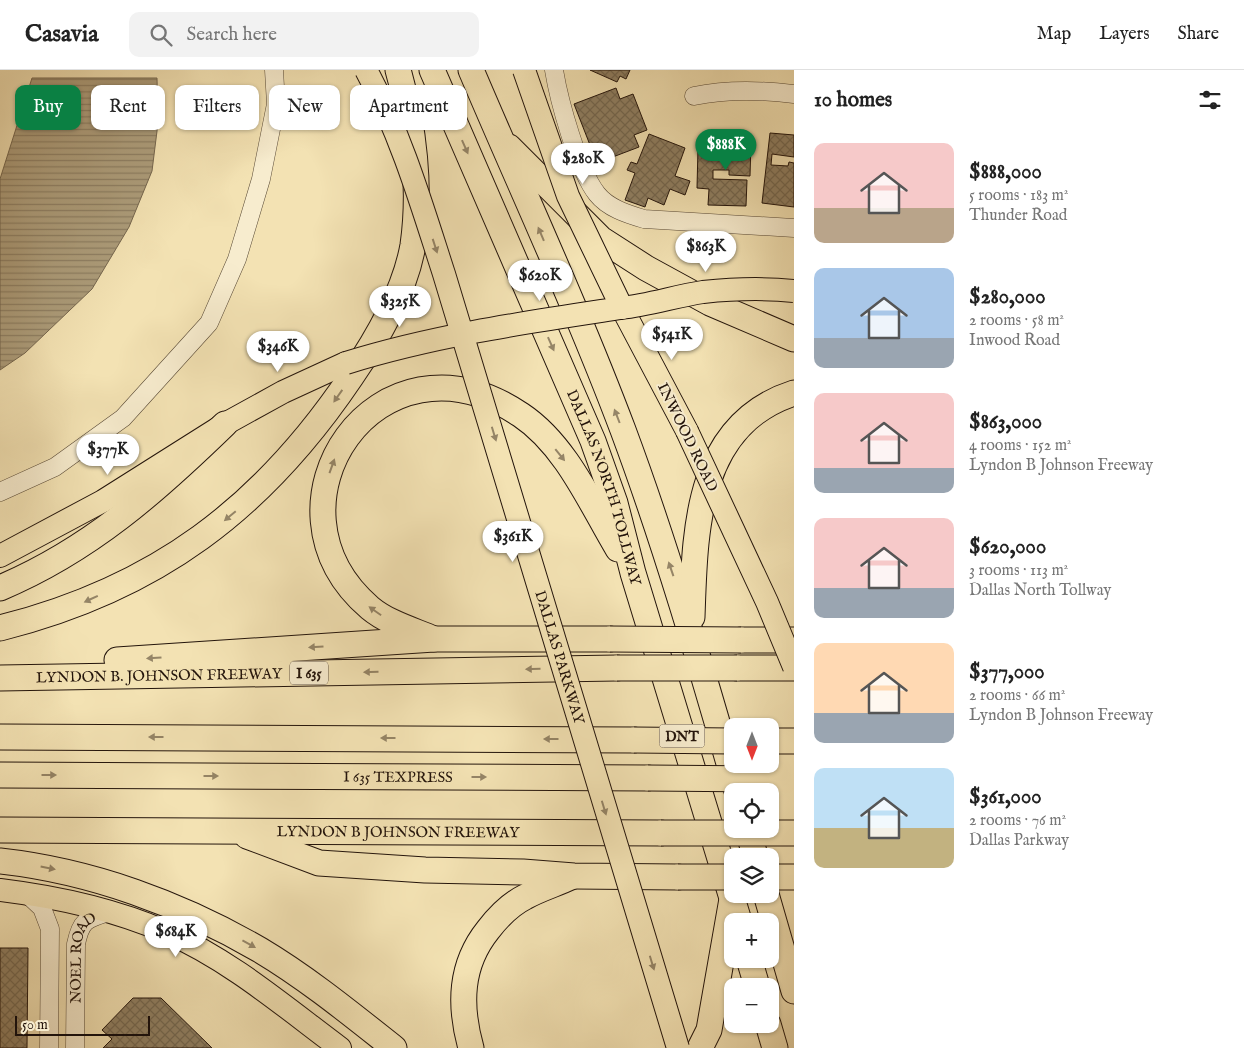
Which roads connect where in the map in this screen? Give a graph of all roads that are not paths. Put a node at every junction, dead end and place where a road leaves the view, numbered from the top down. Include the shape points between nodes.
1 (274, 70) edge
2 (366, 70) edge
3 (398, 70) edge
4 (432, 70) edge
5 (471, 70) edge
6 (524, 70) edge
7 (554, 70) edge
8 (794, 94) edge
9 (694, 96) dead end
10 (500, 138) junction
11 (794, 228) edge
12 (794, 291) edge
13 (622, 308) junction
14 (463, 334) junction
15 (794, 339) edge
16 (794, 393) edge
17 (227, 422) junction
18 (0, 492) edge
19 (0, 556) edge
20 (633, 573) junction
21 (0, 588) edge
22 (0, 628) edge
23 (692, 632) junction
24 (434, 639) junction
25 (794, 640) edge
26 (0, 668) edge
27 (794, 668) edge
28 (0, 678) edge
29 (0, 737) edge
30 (724, 740) edge
31 (779, 741) edge
32 (794, 741) edge
33 (0, 775) edge
34 (786, 779) edge
35 (735, 783) edge
36 (0, 830) edge
37 (233, 831) junction
38 (794, 833) edge
39 (0, 861) edge
40 (724, 867) edge
41 (574, 876) junction
42 (779, 877) edge
43 (794, 877) edge
44 (0, 890) edge
45 (26, 893) junction
46 (724, 895) edge
47 (733, 903) edge
48 (769, 903) edge
49 (109, 912) junction
50 (790, 968) edge
51 (794, 991) edge
52 (771, 1033) edge
53 (338, 1047) edge
54 (49, 1048) edge
55 (75, 1048) edge
56 (394, 1048) edge
57 (471, 1048) edge
58 (678, 1048) edge
59 (700, 1048) edge
60 (775, 1048) edge

1 - 18 street via 276,104 260,179 237,259 209,323 123,418 55,468
2 -> 14 main road, DALLAS PARKWAY, bridge via 417,192
3 -> 22 highway via 411,134 417,196 412,247 401,285 384,323 338,397 278,471 210,532 155,567 83,603
4 -> 20 highway, DALLAS NORTH TOLLWAY / DNT via 593,441 615,503
5 - 10 highway, DNT
6 - 13 main road, INWOOD ROAD, bridge via 568,196
7 - 11 street via 559,101 588,180 598,195 612,206 644,219
8 - 9 street via 717,91
10 - 15 highway via 601,239 710,303
23 -> 10 highway, DNT via 596,360
12 - 13 main road, bridge via 703,292
13 - 14 main road, bridge
13 - 27 main road, INWOOD ROAD, bridge via 683,422 767,602
14 - 17 main road, bridge via 346,363
14 -> 58 main road, DALLAS PARKWAY, bridge
16 - 23 highway via 757,411 738,428 722,451 707,483 695,542
17 - 19 main road via 103,501
17 - 21 highway via 116,522 49,566
24 -> 20 highway via 370,609 340,572 324,526 323,501 328,477 336,454 348,435 364,416 410,392 437,387 464,389 522,415 562,457
20 - 40 highway, DALLAS NORTH TOLLWAY / DNT
23 - 35 highway, DNT
24 - 25 highway, bridge
24 -> 26 highway
27 -> 28 highway, LYNDON B. JOHNSON FREEWAY / I 635, bridge
30 -> 29 highway, bridge
31 - 32 highway
33 -> 34 highway, I 635 TEXPRESS, bridge
36 - 37 highway, LYNDON B JOHNSON FREEWAY
37 - 38 highway, LYNDON B JOHNSON FREEWAY, bridge
37 - 41 highway via 319,864
39 -> 56 highway via 99,881 160,902 225,931 261,950 319,990
41 - 46 highway, bridge via 678,877
41 - 57 highway via 524,897 497,918 477,943 466,970 462,1000 464,1026
42 - 43 highway
44 - 45 main road
45 - 49 main road
45 - 54 street, NOEL ROAD via 42,908 50,929
47 - 59 highway via 710,1023
48 - 50 highway
49 - 53 main road via 167,932 210,955
49 - 55 street, NOEL ROAD via 90,918 80,926 76,944
50 - 51 highway
52 - 60 highway

